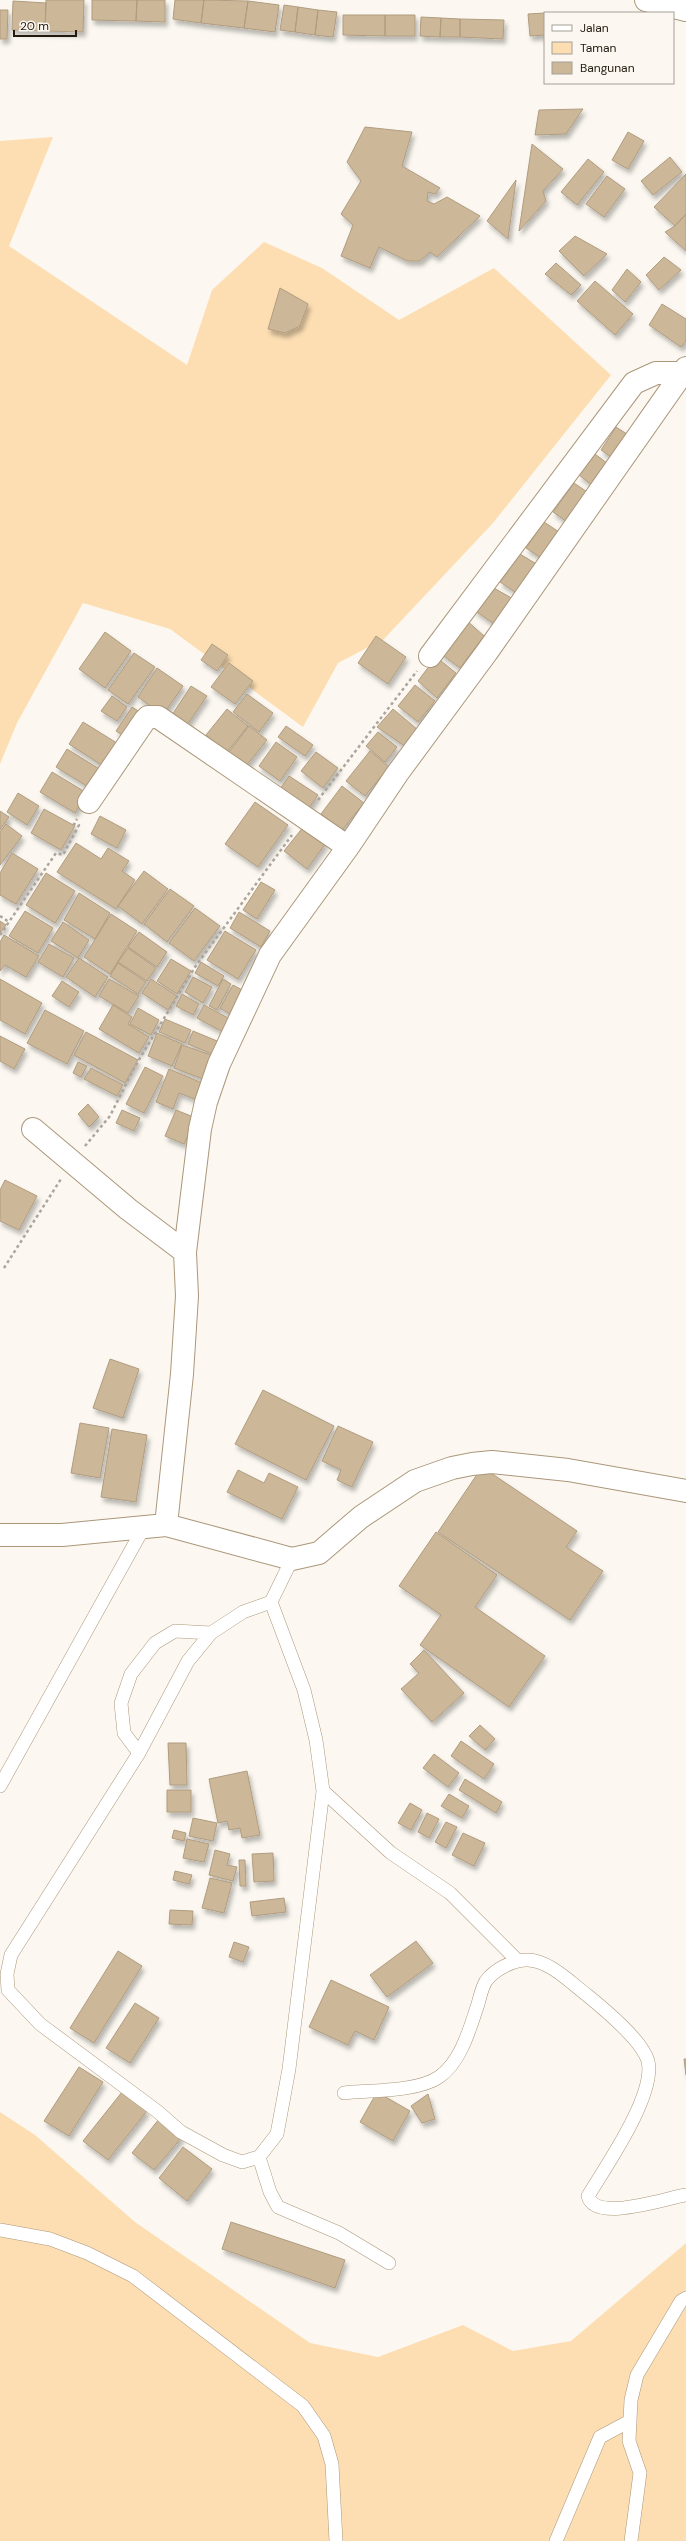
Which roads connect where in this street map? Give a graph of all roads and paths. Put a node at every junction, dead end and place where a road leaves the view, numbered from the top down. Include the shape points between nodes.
1 (646, 0) edge
2 (684, 0) edge
3 (686, 2) edge
4 (686, 10) edge
5 (684, 371) edge
6 (430, 656) joint
7 (89, 802) joint
8 (305, 817) junction
9 (348, 847) junction
10 (0, 916) edge
11 (9, 922) junction
12 (0, 935) edge
13 (33, 1129) dead end
14 (71, 1162) junction
15 (185, 1252) junction
16 (4, 1268) dead end
17 (686, 1491) edge
18 (166, 1525) junction
19 (144, 1527) junction
20 (0, 1535) edge
21 (292, 1559) junction
22 (271, 1602) junction
23 (211, 1633) junction
24 (139, 1753) junction
25 (0, 1786) edge
26 (324, 1791) junction
27 (518, 1961) junction
28 (344, 2093) dead end
29 (259, 2157) junction
30 (686, 2194) edge
31 (0, 2230) edge
32 (389, 2263) dead end
33 (686, 2298) edge
34 (630, 2421) junction
35 (336, 2541) edge
36 (556, 2541) edge
37 (632, 2541) edge

1 - 4 street
2 - 3 street
5 - 6 street via 656,373 634,383
5 - 9 street via 487,652 397,774
6 - 8 path
7 - 8 street via 145,720 153,716 163,719
7 - 11 path via 74,824 79,825 63,855 56,853
8 - 9 street
8 - 14 path via 195,967 134,1068 110,1116
9 - 15 street via 270,955 219,1064 200,1128
10 - 11 path
11 - 12 path
13 - 14 street
14 - 15 street
14 - 16 path
15 - 18 street via 187,1296 182,1374
17 - 21 street via 568,1470 492,1462 472,1464 415,1481 361,1517 319,1553
18 - 19 street
18 - 21 street
19 - 20 street via 62,1535
19 - 25 lane
21 - 22 lane
22 - 23 lane via 243,1612
22 - 26 lane via 304,1690
23 - 24 lane via 188,1661
23 - 24 lane via 175,1631 155,1643 131,1674 121,1703 124,1733
24 - 29 lane via 11,1955 7,1974 8,1990 40,2024 157,2111 181,2132 223,2155 242,2162
26 - 27 lane via 391,1853 450,1893
26 - 29 lane via 289,2069 278,2134
27 - 28 lane via 499,1970 486,1981 462,2045 450,2066 438,2078 399,2088
27 - 30 lane via 535,1961 571,1983 602,2008 642,2048 647,2060 650,2073 645,2090 626,2132 588,2196 589,2202 597,2208 619,2209
29 - 32 lane via 270,2192 278,2207 339,2232
31 - 35 lane via 50,2239 87,2253 133,2276 303,2406 324,2436 332,2464
33 - 34 lane via 681,2301 636,2375 630,2400
34 - 36 lane via 600,2437
34 - 37 lane via 629,2442 640,2473

